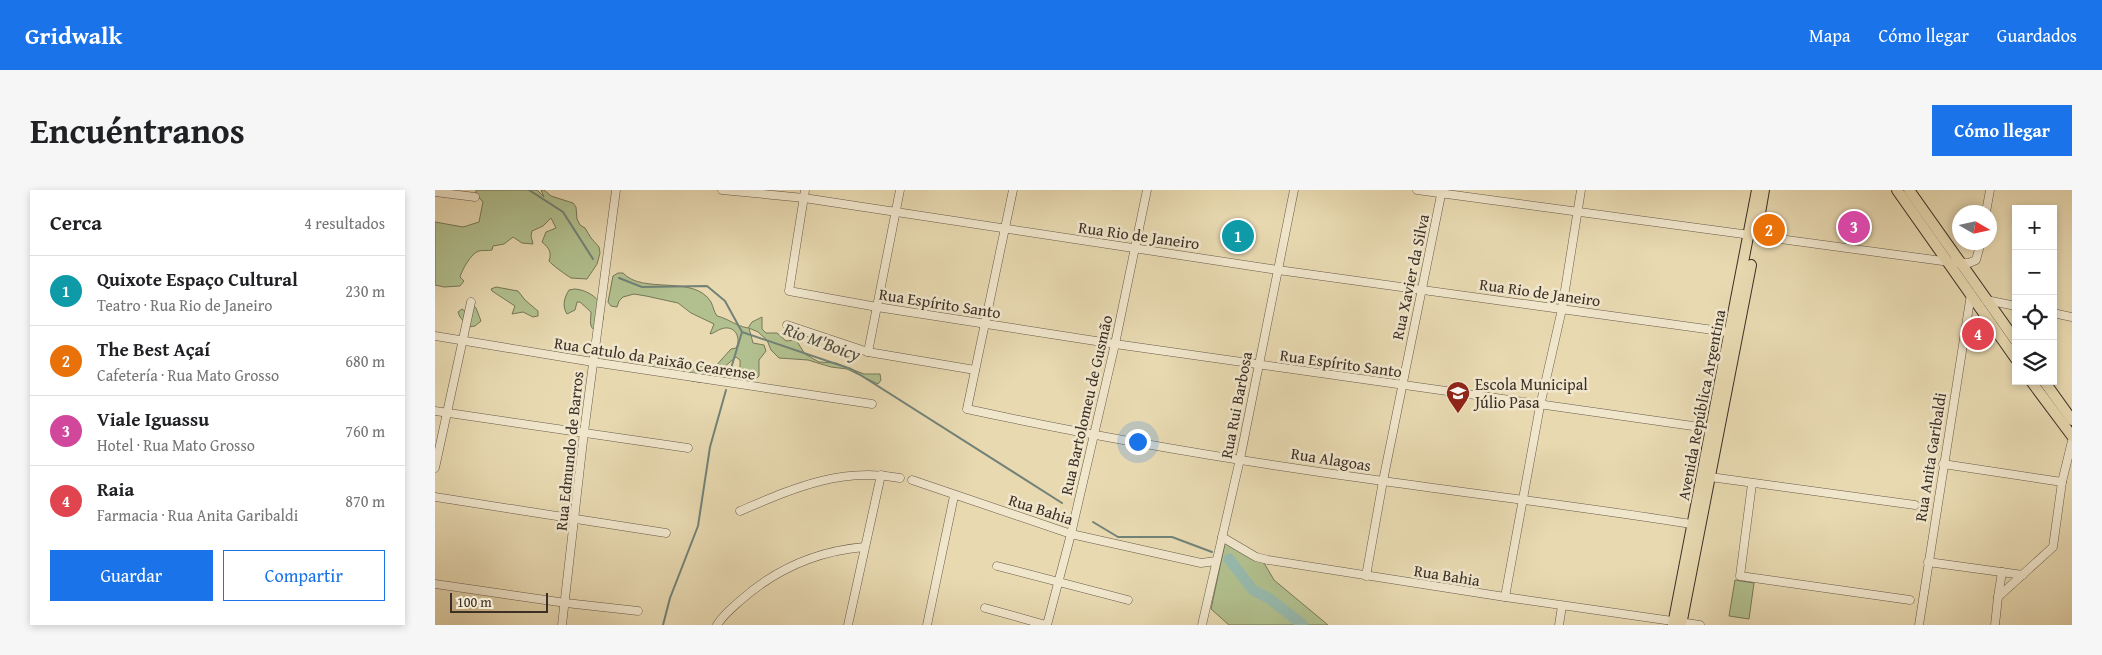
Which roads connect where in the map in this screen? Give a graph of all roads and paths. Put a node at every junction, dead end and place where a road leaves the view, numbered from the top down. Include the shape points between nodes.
1 (616, 190) edge
2 (722, 190) edge
3 (900, 190) edge
4 (1013, 190) edge
5 (1147, 190) edge
6 (1293, 190) edge
7 (1417, 190) edge
8 (1581, 190) edge
9 (1757, 190) edge
10 (1764, 190) edge
11 (1897, 190) edge
12 (1909, 190) edge
13 (1990, 190) edge
14 (740, 191) edge
15 (435, 192) edge
16 (1442, 192) edge
17 (804, 194) edge
18 (475, 197) dead end
19 (1987, 205) edge
20 (1577, 211) junction
21 (896, 213) junction
22 (1004, 229) junction
23 (1753, 236) junction
24 (1134, 248) junction
25 (1979, 250) edge
26 (1949, 262) junction
27 (1961, 263) junction
28 (1278, 270) junction
29 (1421, 289) junction
30 (1971, 294) junction
31 (1986, 300) junction
32 (471, 302) dead end
33 (2012, 305) edge
34 (877, 307) junction
35 (1562, 309) junction
36 (2057, 314) edge
37 (2072, 317) edge
38 (985, 324) junction
39 (787, 325) dead end
40 (1734, 333) junction
41 (435, 336) edge
42 (2015, 340) edge
43 (463, 341) junction
44 (1115, 344) junction
45 (868, 352) junction
46 (2012, 353) edge
47 (593, 362) junction
48 (1258, 365) junction
49 (975, 370) junction
50 (1402, 385) junction
51 (2034, 385) edge
52 (2047, 385) edge
53 (872, 404) dead end
54 (1540, 406) junction
55 (435, 411) edge
56 (446, 413) junction
57 (2072, 420) edge
58 (1716, 429) junction
59 (584, 432) junction
60 (1093, 435) junction
61 (2072, 436) edge
62 (2072, 441) edge
63 (688, 448) dead end
64 (1240, 459) junction
65 (1943, 464) junction
66 (435, 468) edge
67 (881, 475) junction
68 (1710, 477) junction
69 (900, 478) dead end
70 (915, 481) dead end
71 (1383, 481) junction
72 (2062, 482) junction
73 (1752, 484) junction
74 (954, 496) junction
75 (435, 497) edge
76 (1523, 500) junction
77 (1915, 505) dead end
78 (740, 511) dead end
79 (576, 518) junction
80 (1697, 525) junction
81 (666, 533) dead end
82 (1071, 534) junction
83 (1222, 537) junction
84 (864, 547) junction
85 (1216, 561) junction
86 (1928, 562) junction
87 (997, 566) dead end
88 (2001, 572) junction
89 (2023, 575) junction
90 (1366, 576) junction
91 (1057, 583) junction
92 (435, 584) edge
93 (1505, 597) junction
94 (1998, 597) junction
95 (1128, 600) dead end
96 (1910, 600) dead end
97 (565, 603) junction
98 (1562, 606) junction
99 (985, 608) dead end
100 (638, 611) dead end
101 (1677, 623) edge
102 (846, 624) edge
103 (562, 625) edge
104 (717, 625) edge
105 (927, 625) edge
106 (1046, 625) edge
107 (1202, 625) edge
108 (1559, 625) edge
109 (1700, 625) edge
110 (1919, 625) edge
111 (1995, 625) edge

1 - 47 street, Rua Edmundo de Barros
2 - 14 street, Rua Rio de Janeiro
3 - 21 street
4 - 22 street
5 - 24 street, Rua Bartolomeu de Gusmão
6 - 28 street, Rua Rui Barbosa
7 - 16 street
8 - 20 street
9 - 23 main road, Avenida República Argentina
10 - 23 main road, Avenida República Argentina
11 - 26 main road
12 - 27 main road
13 - 19 street
14 - 17 street, Rua Rio de Janeiro
15 - 18 street
16 - 20 street
16 - 29 street, Rua Xavier da Silva
17 - 21 street, Rua Rio de Janeiro
17 - 34 street, Rua Espírito Santo via 789,291
20 - 23 street
20 - 35 street
21 - 22 street, Rua Rio de Janeiro
21 - 34 street
22 - 24 street, Rua Rio de Janeiro
22 - 38 street
23 - 26 street
23 - 40 main road, Avenida República Argentina
24 - 28 street, Rua Rio de Janeiro
24 - 44 street, Rua Bartolomeu de Gusmão
25 - 27 street via 1976,260
26 - 27 street
26 - 30 main road
27 - 31 main road
28 - 29 street, Rua Rio de Janeiro
28 - 48 street, Rua Rui Barbosa
29 - 35 street, Rua Rio de Janeiro
29 - 50 street, Rua Xavier da Silva
30 - 46 main road
30 - 65 street, Rua Anita Garibaldi
31 - 33 street
31 - 42 main road
32 - 43 street
34 - 38 street, Rua Espírito Santo
34 - 45 street
35 - 40 street, Rua Rio de Janeiro
35 - 54 street
36 - 37 street
38 - 44 street, Rua Espírito Santo
38 - 49 street
39 - 45 street
40 - 58 main road, Avenida República Argentina
41 - 43 street, Rua Catulo da Paixão Cearense
43 - 47 street, Rua Catulo da Paixão Cearense
43 - 56 street
44 - 48 street, Rua Espírito Santo
44 - 60 street, Rua Bartolomeu de Gusmão
45 - 49 street
47 - 53 street, Rua Catulo da Paixão Cearense
47 - 59 street, Rua Edmundo de Barros
48 - 50 street, Rua Espírito Santo
48 - 64 street, Rua Rui Barbosa
49 - 60 street, Rua Alagoas via 967,409
50 - 54 street, Rua Espírito Santo
50 - 71 street, Rua Xavier da Silva
51 - 61 main road
52 - 57 main road
54 - 58 street, Rua Espírito Santo
54 - 76 street
55 - 56 street
56 - 59 street
56 - 66 street
58 - 68 main road, Avenida República Argentina
58 - 80 main road, Avenida República Argentina
59 - 63 street
59 - 79 street, Rua Edmundo de Barros
60 - 64 street, Rua Alagoas
60 - 82 street, Rua Bartolomeu de Gusmão
62 - 72 street
64 - 71 street, Rua Alagoas
64 - 83 street, Rua Rui Barbosa
65 - 72 street
65 - 86 street, Rua Anita Garibaldi
67 - 69 street
67 - 78 street via 856,474 802,485
67 - 84 street
68 - 73 street
68 - 80 main road, Avenida República Argentina
70 - 74 street, Rua Bahia
71 - 76 street, Rua Alagoas
71 - 90 street, Rua Xavier da Silva
72 - 89 street via 2053,547
73 - 77 street
73 - 96 street via 1740,576
74 - 82 street, Rua Bahia
74 - 105 street
75 - 79 street
76 - 80 street, Rua Alagoas
76 - 93 street
79 - 81 street
79 - 97 street, Rua Edmundo de Barros
80 - 101 main road, Avenida República Argentina
82 - 85 street, Rua Bahia via 1201,563
82 - 91 street, Rua Bartolomeu de Gusmão
83 - 85 street, Rua Rui Barbosa
83 - 90 street, Rua Bahia via 1256,557
84 - 102 street
84 - 104 street via 842,549 804,560 758,585
85 - 107 street, Rua Rui Barbosa
86 - 88 street
86 - 110 street, Rua Anita Garibaldi
87 - 91 street
88 - 89 street
88 - 94 street
89 - 94 street
90 - 93 street, Rua Bahia
91 - 95 street
91 - 106 street, Rua Bartolomeu de Gusmão
92 - 97 street
93 - 98 street, Rua Bahia
94 - 111 street
97 - 100 street
97 - 103 street, Rua Edmundo de Barros
98 - 101 street, Rua Bahia
98 - 108 street
99 - 106 street
101 - 109 street, Rua Bahia

